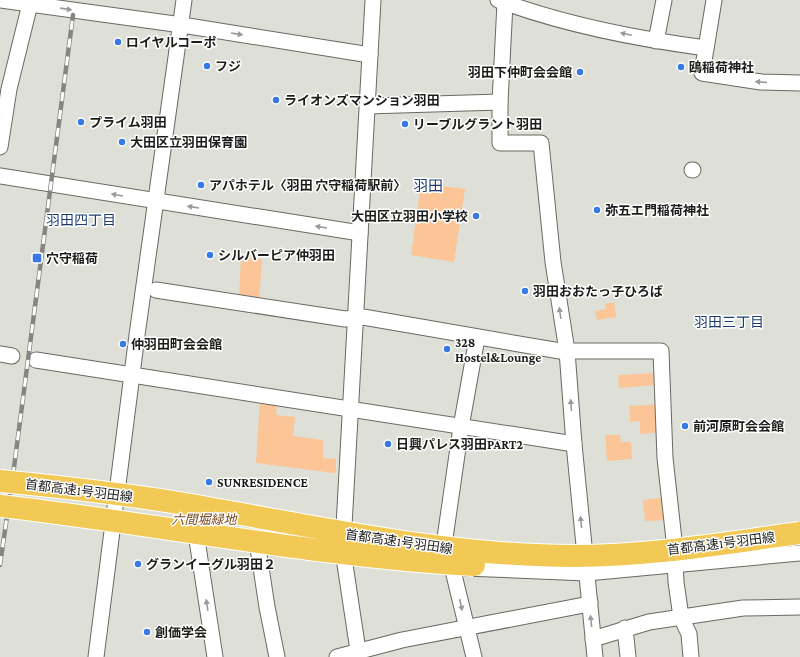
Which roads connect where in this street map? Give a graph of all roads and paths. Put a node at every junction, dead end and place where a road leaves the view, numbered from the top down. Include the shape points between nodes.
1 (0, 0) edge
2 (184, 0) edge
3 (374, 0) edge
4 (664, 0) edge
5 (714, 0) edge
6 (502, 1) edge
7 (31, 2) edge
8 (182, 25) junction
9 (656, 41) junction
10 (706, 48) junction
11 (370, 54) junction
12 (800, 83) edge
13 (500, 102) junction
14 (367, 106) junction
15 (0, 147) edge
16 (0, 176) edge
17 (156, 201) junction
18 (360, 233) junction
19 (156, 290) dead end
20 (355, 317) junction
21 (477, 338) junction
22 (567, 351) junction
23 (36, 360) dead end
24 (132, 376) junction
25 (350, 408) junction
26 (461, 427) junction
27 (574, 444) junction
28 (0, 474) edge
29 (0, 481) edge
30 (117, 486) junction
31 (0, 489) edge
32 (0, 498) edge
33 (9, 509) edge
34 (800, 525) edge
35 (344, 526) junction
36 (114, 528) junction
37 (315, 528) junction
38 (800, 533) edge
39 (445, 538) junction
40 (197, 540) junction
41 (674, 540) junction
42 (800, 545) edge
43 (258, 548) junction
44 (584, 548) junction
45 (312, 550) junction
46 (800, 553) edge
47 (344, 558) junction
48 (676, 565) junction
49 (452, 567) junction
50 (587, 572) junction
51 (590, 602) junction
52 (800, 607) edge
53 (680, 617) junction
54 (467, 628) junction
55 (625, 628) junction
56 (593, 639) junction
57 (358, 654) edge
58 (96, 657) edge
59 (215, 657) edge
60 (277, 657) edge
61 (337, 657) edge
62 (474, 657) edge
63 (595, 657) edge
64 (628, 657) edge
65 (692, 657) edge

1 - 7 street
2 - 8 street
3 - 11 street
4 - 9 street
5 - 10 street
9 -> 6 street via 593,27
6 - 13 street
7 -> 8 street
7 - 15 street via 9,89
8 -> 11 street
8 - 17 street
9 - 10 street
12 -> 10 street via 761,82 702,73
11 - 14 street
13 - 14 street
22 -> 13 street via 553,262 541,143 500,143
14 - 18 street
17 -> 16 street
18 -> 17 street
17 - 24 street
18 - 20 street
19 - 20 street via 345,319
20 - 21 street
20 - 25 street
21 - 22 street
21 - 26 street
27 -> 22 street
22 - 41 street via 661,351 666,458
23 - 24 street
24 - 25 street
24 - 30 street
25 - 26 street
25 - 35 street
26 - 27 street
26 - 39 street
44 -> 27 street
28 - 30 street
29 - 37 highway, 首都高速1号羽田線, bridge via 184,504
30 - 35 street via 204,498
30 - 36 street
31 - 37 highway, bridge
32 - 45 highway, bridge via 180,521
33 - 36 street
33 - 45 highway, 首都高速1号羽田線, bridge via 56,512
34 - 41 street
35 - 39 street
35 - 47 street
36 - 40 street
36 - 58 street
37 - 38 highway, 首都高速1号羽田線, bridge via 458,549 521,555 575,556 629,554
39 - 44 street
39 - 49 street
40 - 43 street
59 -> 40 street
41 - 44 street
41 - 48 street
42 - 45 highway, 首都高速1号羽田線, bridge via 629,566 574,569 458,564
43 - 47 street
43 - 60 street
44 - 50 street
46 - 48 street
47 - 49 street
47 - 57 street
48 - 50 street
48 - 53 street
49 - 50 street
49 -> 54 street
50 - 51 street
51 - 54 street
56 -> 51 street
52 - 53 street via 743,608
53 - 55 street
53 - 65 street via 689,634
54 - 57 street
54 - 62 street
55 - 56 street
55 - 64 street
56 - 63 street
57 - 61 street

